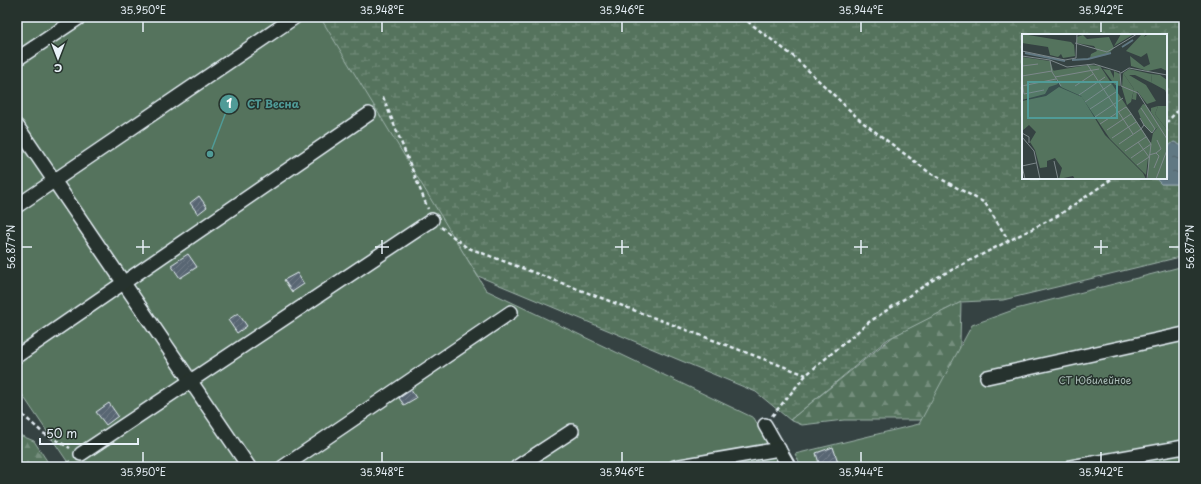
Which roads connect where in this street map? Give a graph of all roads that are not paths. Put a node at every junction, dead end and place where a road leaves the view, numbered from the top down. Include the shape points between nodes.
1 (80, 17) edge
2 (295, 17) edge
3 (17, 59) edge
4 (369, 114) dead end
5 (17, 126) edge
6 (54, 181) junction
7 (17, 206) edge
8 (432, 220) road end
9 (123, 282) junction
10 (512, 312) dead end
11 (1184, 334) edge
12 (17, 356) edge
13 (987, 377) dead end
14 (191, 383) junction
15 (765, 425) road end
16 (572, 431) dead end
17 (1184, 447) edge
18 (779, 449) junction
19 (82, 454) road end
20 (248, 467) edge
21 (284, 467) edge
22 (517, 467) edge
23 (675, 467) edge
24 (789, 467) edge
25 (1071, 467) edge

1 - 3 street
2 - 6 street
4 - 9 street
5 - 6 street
6 - 7 street
6 - 9 street
8 - 14 street
9 - 12 street
9 - 14 street
10 - 21 street
11 - 13 street
14 - 19 street
14 - 20 street
15 - 18 street
16 - 22 street
17 - 25 street
18 - 23 street
18 - 24 street

